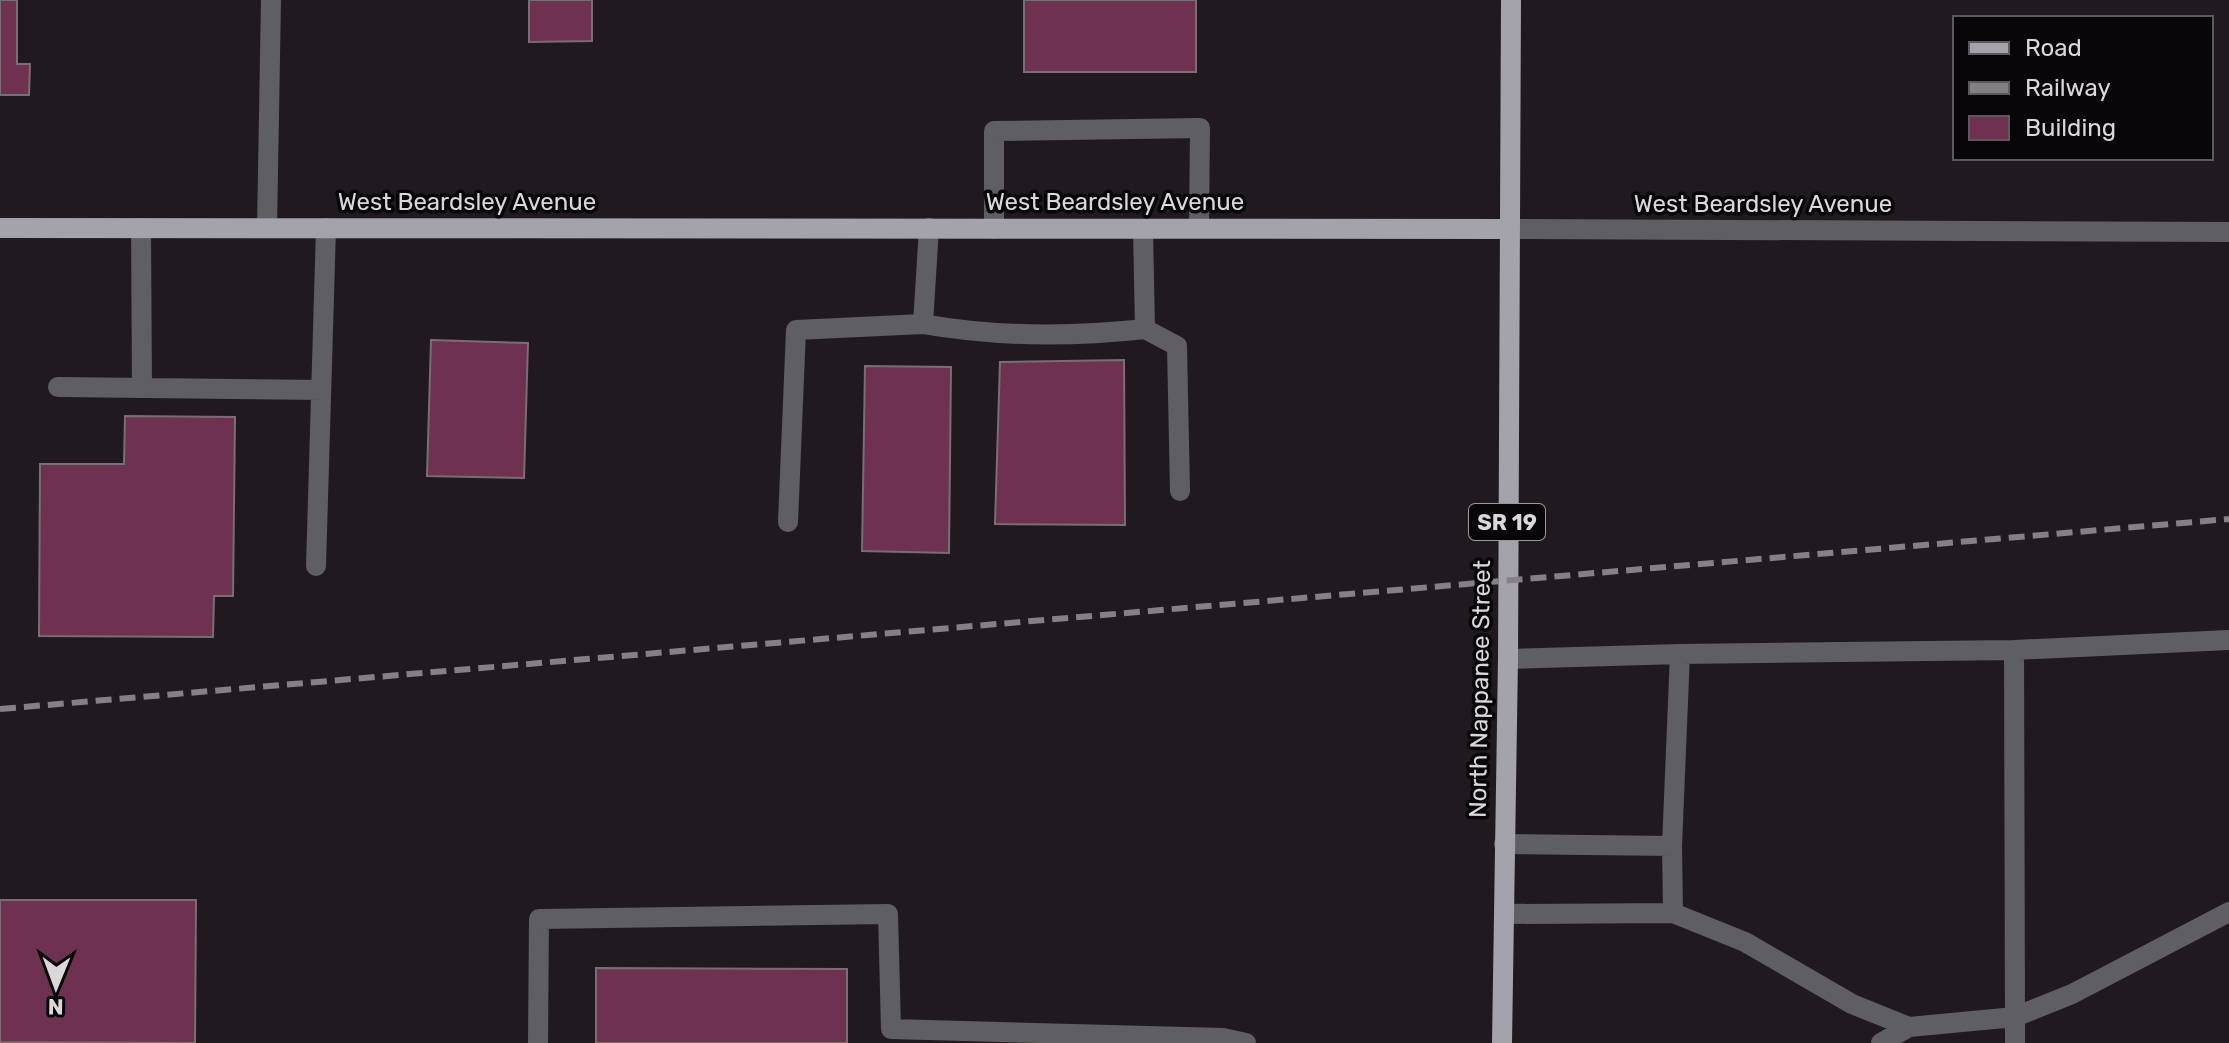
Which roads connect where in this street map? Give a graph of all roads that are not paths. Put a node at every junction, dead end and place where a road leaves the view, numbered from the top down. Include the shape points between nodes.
1 (271, 0) edge
2 (1511, 0) edge
3 (0, 228) edge
4 (141, 228) junction
5 (267, 228) junction
6 (326, 228) junction
7 (929, 228) junction
8 (1199, 228) junction
9 (994, 229) junction
10 (1143, 229) junction
11 (1509, 229) junction
12 (2229, 232) edge
13 (923, 324) junction
14 (1145, 329) junction
15 (58, 387) dead end
16 (142, 388) junction
17 (321, 390) junction
18 (1180, 491) dead end
19 (788, 522) dead end
20 (316, 566) dead end
21 (2229, 640) edge
22 (2014, 650) junction
23 (1680, 654) junction
24 (1508, 659) junction
25 (1504, 844) junction
26 (1672, 846) junction
27 (2229, 912) edge
28 (1673, 913) junction
29 (1504, 914) junction
30 (2015, 1017) junction
31 (1909, 1027) junction
32 (538, 1043) edge
33 (1246, 1043) edge
34 (1502, 1043) edge
35 (1881, 1043) edge
36 (2015, 1043) edge

1 - 5 street
2 - 11 main road, North Nappanee Street / SR 19
3 - 4 main road, West Beardsley Avenue
4 - 5 main road, West Beardsley Avenue
4 - 16 street
5 - 6 main road, West Beardsley Avenue
6 - 7 main road, West Beardsley Avenue
6 - 17 street
7 - 9 main road, West Beardsley Avenue
7 - 13 street
8 - 9 street via 1200,128 994,131
8 - 10 main road, West Beardsley Avenue
8 - 11 main road, West Beardsley Avenue
9 - 10 main road, West Beardsley Avenue
10 - 14 street
11 - 12 street, West Beardsley Avenue
11 - 24 main road, North Nappanee Street / SR 19
13 - 14 street via 965,331 1086,335
13 - 19 street via 796,330
14 - 18 street via 1177,346
15 - 16 street
16 - 17 street
17 - 20 street
21 - 22 street
22 - 23 street
22 - 30 street
23 - 24 street
23 - 26 street
24 - 25 main road, North Nappanee Street / SR 19
25 - 26 street
25 - 29 main road, North Nappanee Street / SR 19
26 - 28 street
27 - 30 street via 2072,994
28 - 29 street
28 - 31 street via 1745,942 1852,1004
29 - 34 main road, North Nappanee Street / SR 19
30 - 31 street
30 - 36 street
31 - 35 street
32 - 33 street via 539,919 888,914 891,1029 1223,1038

